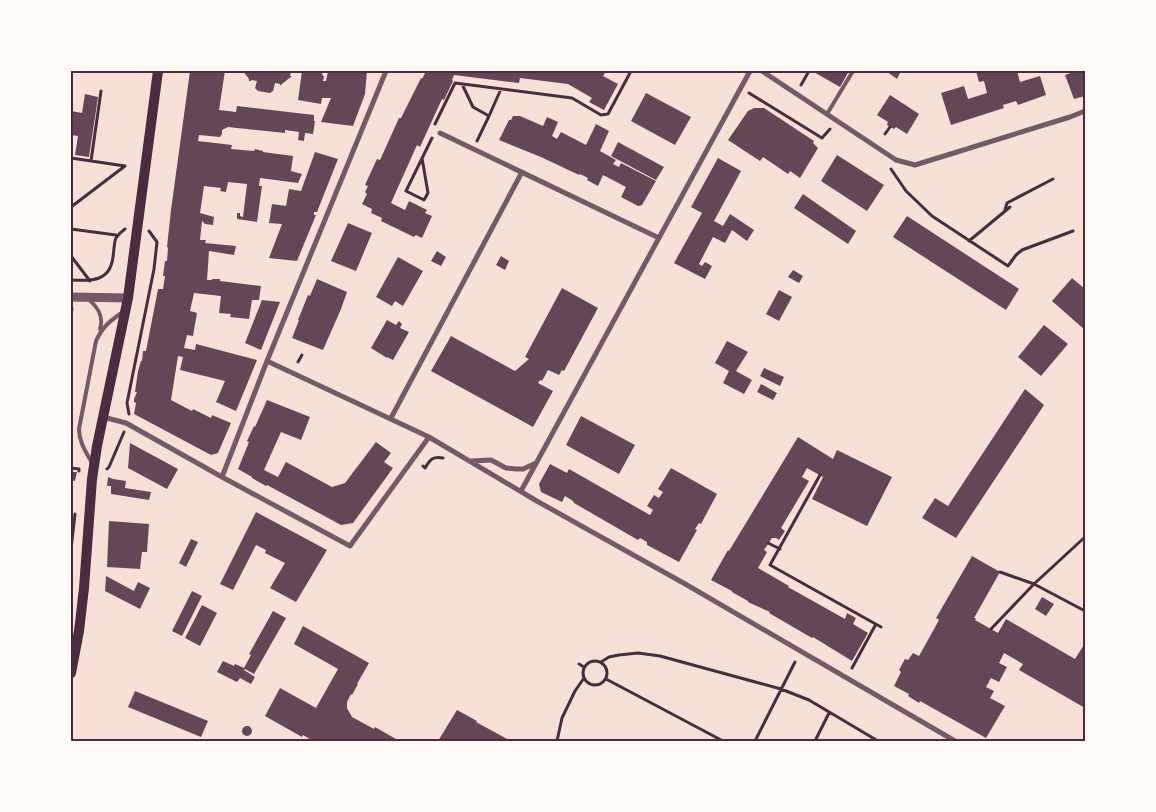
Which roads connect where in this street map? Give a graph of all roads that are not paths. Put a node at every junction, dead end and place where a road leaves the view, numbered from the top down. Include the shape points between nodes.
1 (158, 71) edge
2 (386, 71) edge
3 (750, 71) edge
4 (762, 71) edge
5 (853, 71) edge
6 (1085, 111) edge
7 (827, 114) junction
8 (437, 131) road end
9 (522, 172) junction
10 (660, 238) junction
11 (71, 297) edge
12 (81, 297) junction
13 (128, 298) junction
14 (125, 310) junction
15 (100, 333) junction
16 (267, 361) junction
17 (103, 417) junction
18 (391, 418) junction
19 (429, 437) junction
20 (470, 461) junction
21 (536, 462) junction
22 (93, 468) junction
23 (222, 476) junction
24 (521, 491) junction
25 (71, 674) edge
26 (954, 741) edge

1 - 13 main road
2 - 16 street
3 - 10 street
4 - 7 street
5 - 7 lane
6 - 7 street via 915,165 896,160
8 - 9 street
9 - 10 street
9 - 18 street
10 - 21 street
11 - 12 street
12 - 13 street
12 - 15 lane via 94,303 99,310 102,317
13 - 14 main road
14 - 15 lane
14 - 17 main road
15 - 22 lane via 79,429 79,437
16 - 18 street
16 - 23 street
17 - 22 main road
17 - 23 street via 126,423
18 - 19 street
19 - 20 street
19 - 23 street via 350,546
20 - 21 street via 491,460 506,468 517,469
20 - 24 street
21 - 24 street
22 - 25 main road via 84,588
24 - 26 street

